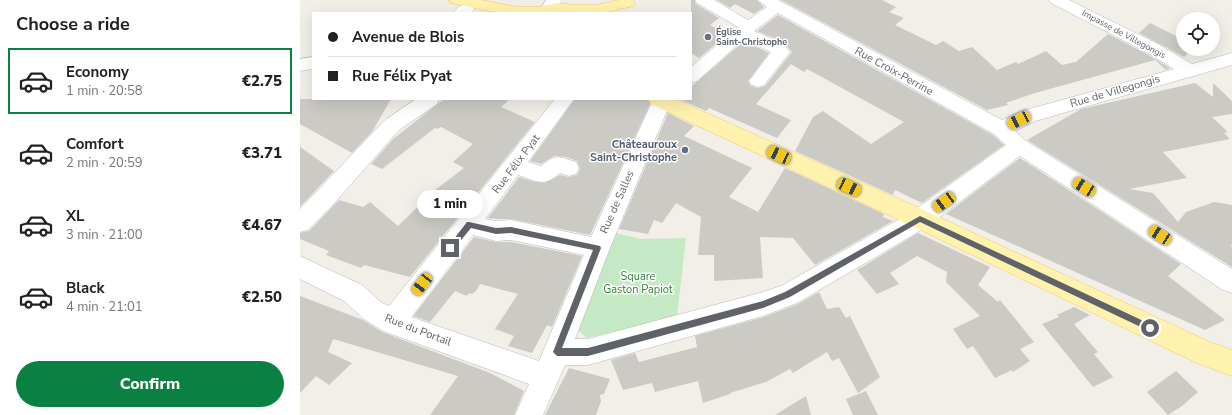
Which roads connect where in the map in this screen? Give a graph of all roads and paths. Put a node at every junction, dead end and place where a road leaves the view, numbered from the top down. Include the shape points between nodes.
1 (703, 0) edge
2 (1057, 0) edge
3 (631, 2) edge
4 (772, 3) edge
5 (466, 6) edge
6 (545, 8) edge
7 (576, 12) edge
8 (612, 12) edge
9 (745, 30) junction
10 (1232, 59) edge
11 (312, 63) edge
12 (300, 65) edge
13 (1190, 71) junction
14 (692, 76) edge
15 (758, 81) dead end
16 (426, 100) edge
17 (564, 100) edge
18 (663, 100) edge
19 (409, 105) edge
20 (1001, 129) junction
21 (1019, 146) junction
22 (514, 166) junction
23 (569, 168) dead end
24 (920, 219) junction
25 (300, 223) edge
26 (469, 224) junction
27 (598, 248) junction
28 (300, 267) edge
29 (1232, 282) edge
30 (392, 322) junction
31 (557, 352) junction
32 (1232, 363) edge
33 (545, 377) junction
34 (529, 415) edge

1 - 9 street
2 - 13 street, Impasse de Villegongis via 1152,48
3 - 7 main road via 600,10
3 - 8 main road
4 - 9 street
4 - 20 street, Rue Croix-Perrine
5 - 6 main road via 517,12
6 - 7 main road via 563,7
9 - 14 street
9 - 15 street via 776,46 781,52
10 - 13 street, Rue de Villegongis
11 - 12 street
13 - 20 street, Rue de Villegongis via 1029,116
16 - 19 street
17 - 22 street, Rue Félix Pyat
18 - 24 main road
18 - 27 street, Rue de Salles
19 - 25 street
20 - 21 street, Rue Croix-Perrine
21 - 24 street
21 - 29 street, Rue Croix-Perrine
22 - 23 street via 544,175 557,164
22 - 26 street, Rue Félix Pyat
24 - 31 street via 788,295 588,352
24 - 32 main road via 1206,354
26 - 27 street
26 - 30 street, Rue Félix Pyat
27 - 31 street, Rue de Salles
28 - 30 street, Rue du Portail via 353,293 373,311
30 - 33 street, Rue du Portail
31 - 33 street, Rue de Salles
33 - 34 street, Rue de Salles

